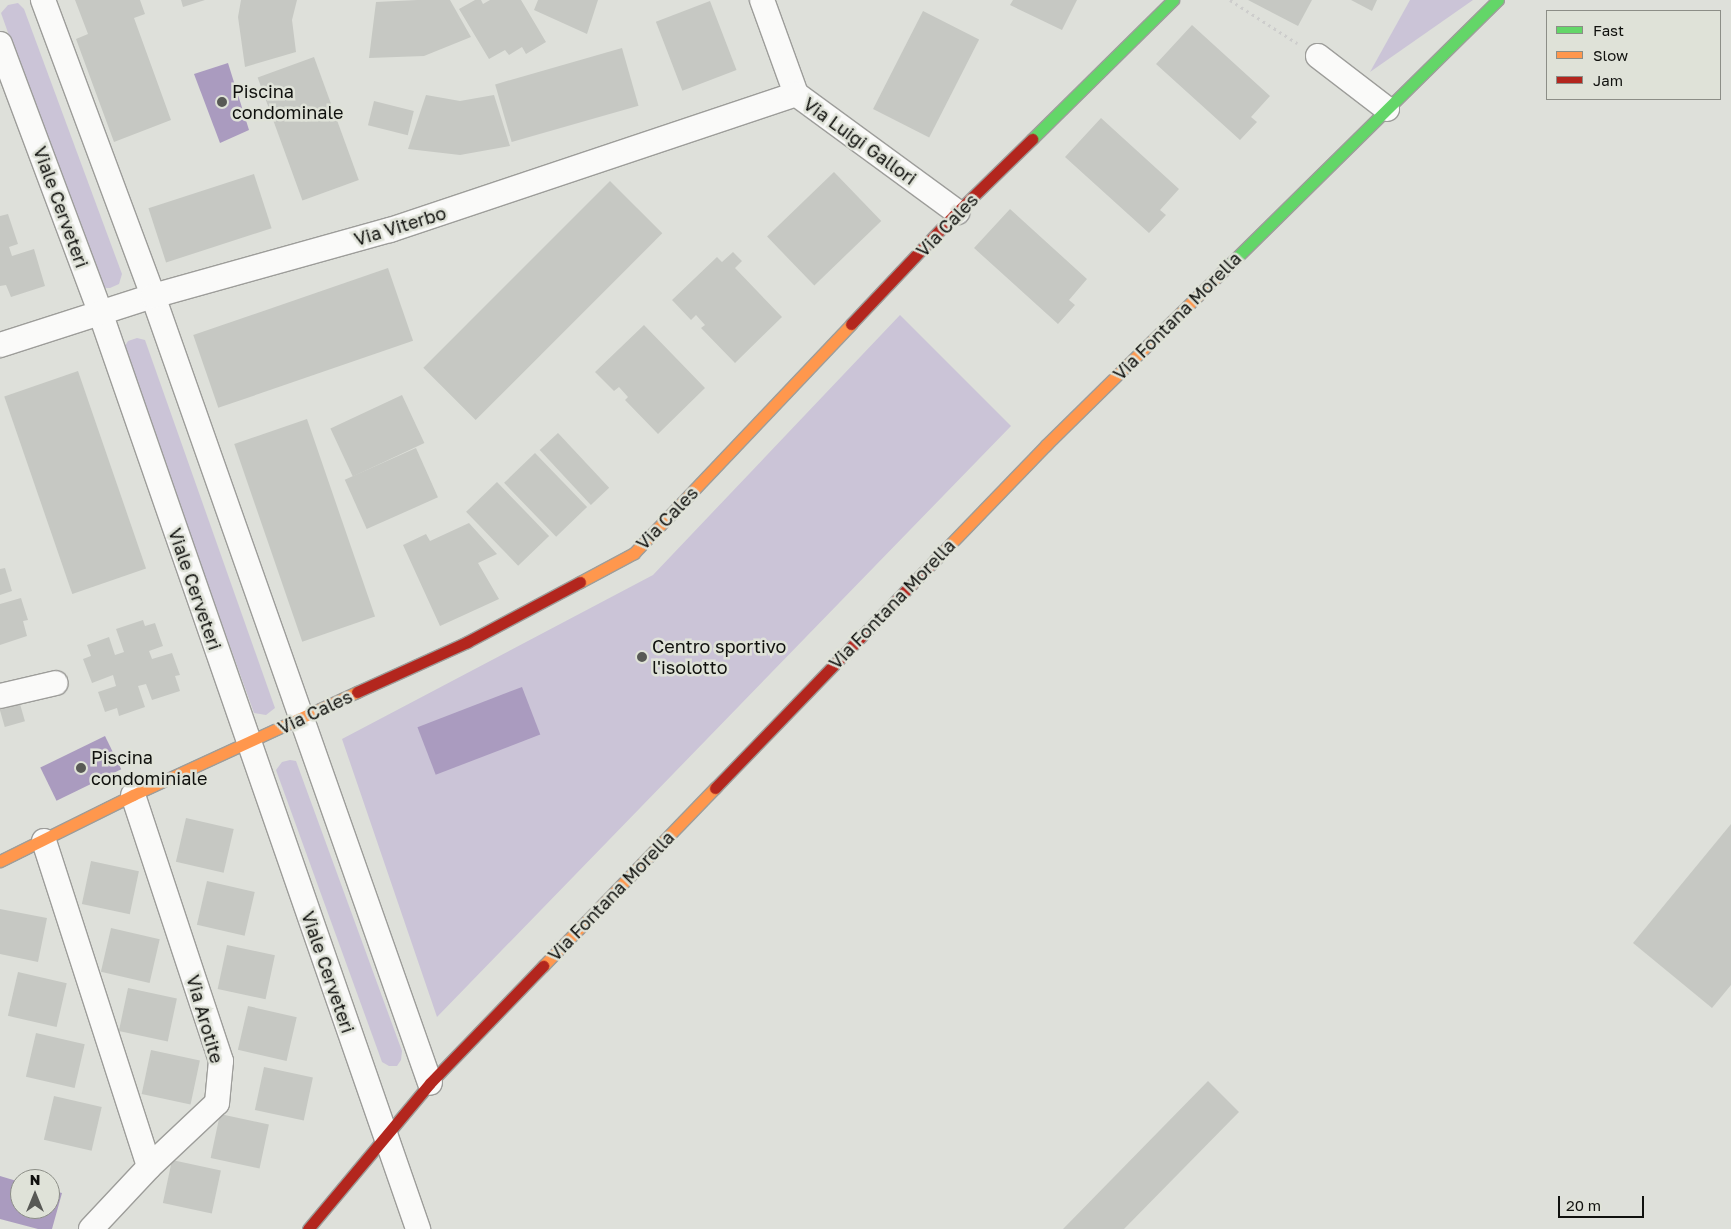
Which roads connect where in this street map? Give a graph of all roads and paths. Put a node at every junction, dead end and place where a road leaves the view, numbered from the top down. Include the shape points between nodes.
1 (44, 0) edge
2 (762, 0) edge
3 (1173, 0) edge
4 (1230, 0) edge
5 (1498, 0) edge
6 (0, 44) edge
7 (1318, 56) joint
8 (796, 94) junction
9 (1387, 109) junction
10 (958, 212) junction
11 (154, 296) junction
12 (100, 312) junction
13 (0, 345) edge
14 (56, 682) dead end
15 (0, 696) edge
16 (301, 717) junction
17 (248, 743) junction
18 (133, 795) junction
19 (44, 841) junction
20 (0, 861) edge
21 (430, 1083) junction
22 (385, 1137) junction
23 (149, 1167) junction
24 (91, 1229) edge
25 (308, 1229) edge
26 (418, 1229) edge

1 - 11 street
2 - 8 street, Via Luigi Gallori
3 - 10 street, Via Cales
4 - 7 path
5 - 9 street, Via Fontana Morella
6 - 12 street, Viale Cerveteri
7 - 9 street
8 - 10 street, Via Luigi Gallori
8 - 11 street, Via Viterbo via 390,230
9 - 21 street, Via Fontana Morella via 1039,452
10 - 16 street, Via Cales via 634,553 467,642
11 - 12 street, Via Viterbo
11 - 16 street
12 - 13 street, Via Viterbo
12 - 17 street, Viale Cerveteri
14 - 15 street
16 - 17 street, Via Cales
16 - 21 street
17 - 18 street, Via Cales
17 - 22 street, Viale Cerveteri
18 - 19 street, Via Cales
18 - 23 street, Via Arotite via 221,1061 217,1103
19 - 20 street, Via Cales
19 - 23 street
21 - 22 street, Via Fontana Morella
22 - 25 street, Via Fontana Morella
22 - 26 street, Viale Cerveteri
23 - 24 street, Via Arotite

